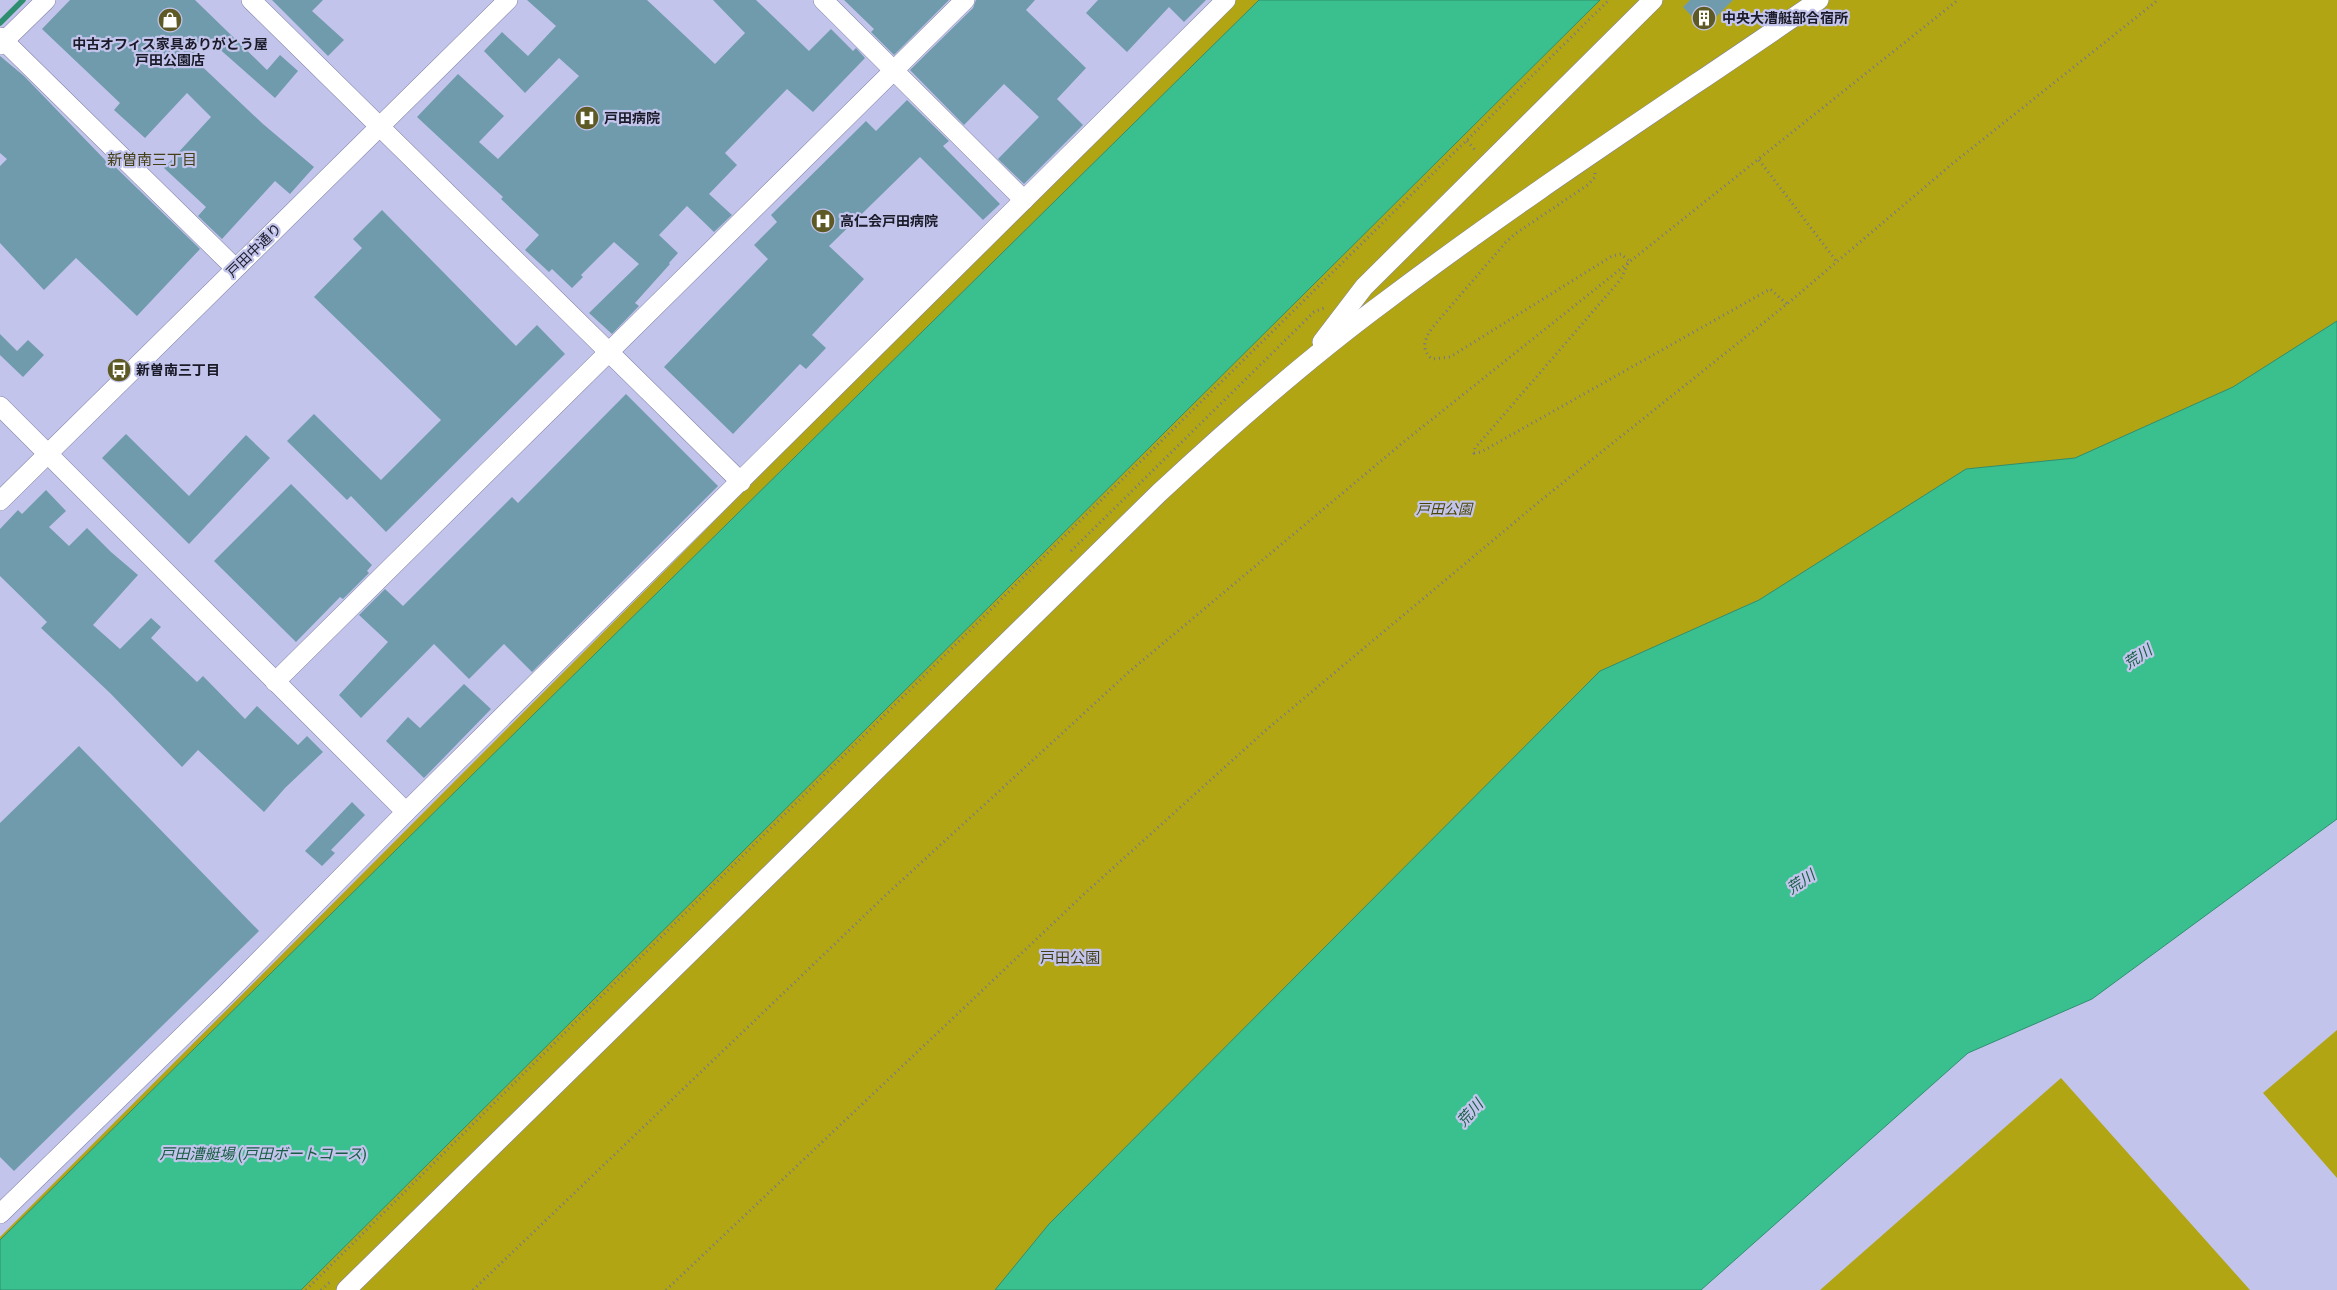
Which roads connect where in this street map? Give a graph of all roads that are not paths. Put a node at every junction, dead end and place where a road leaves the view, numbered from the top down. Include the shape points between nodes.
1 (46, 0) edge
2 (252, 0) edge
3 (508, 0) edge
4 (823, 0) edge
5 (965, 0) edge
6 (1226, 0) edge
7 (1653, 0) edge
8 (1820, 0) edge
9 (2, 40) edge
10 (893, 71) junction
11 (380, 127) junction
12 (1024, 200) junction
13 (236, 268) junction
14 (610, 352) junction
15 (1306, 364) junction
16 (0, 406) edge
17 (48, 454) junction
18 (741, 482) junction
19 (0, 501) edge
20 (275, 682) junction
21 (406, 812) junction
22 (0, 1214) edge
23 (346, 1290) edge

1 - 9 street
2 - 11 street
3 - 11 street, 戸田中通り
4 - 10 street
5 - 10 street
6 - 12 street
7 - 15 street via 1364,287
8 - 15 street via 1468,240
9 - 13 street
10 - 12 street
10 - 14 street
11 - 13 street, 戸田中通り
11 - 14 street
12 - 18 street
13 - 17 street, 戸田中通り
14 - 18 street
14 - 20 street
15 - 23 street via 1160,493
16 - 17 street
17 - 19 street, 戸田中通り
17 - 20 street
18 - 21 street
20 - 21 street
21 - 22 street via 226,994

